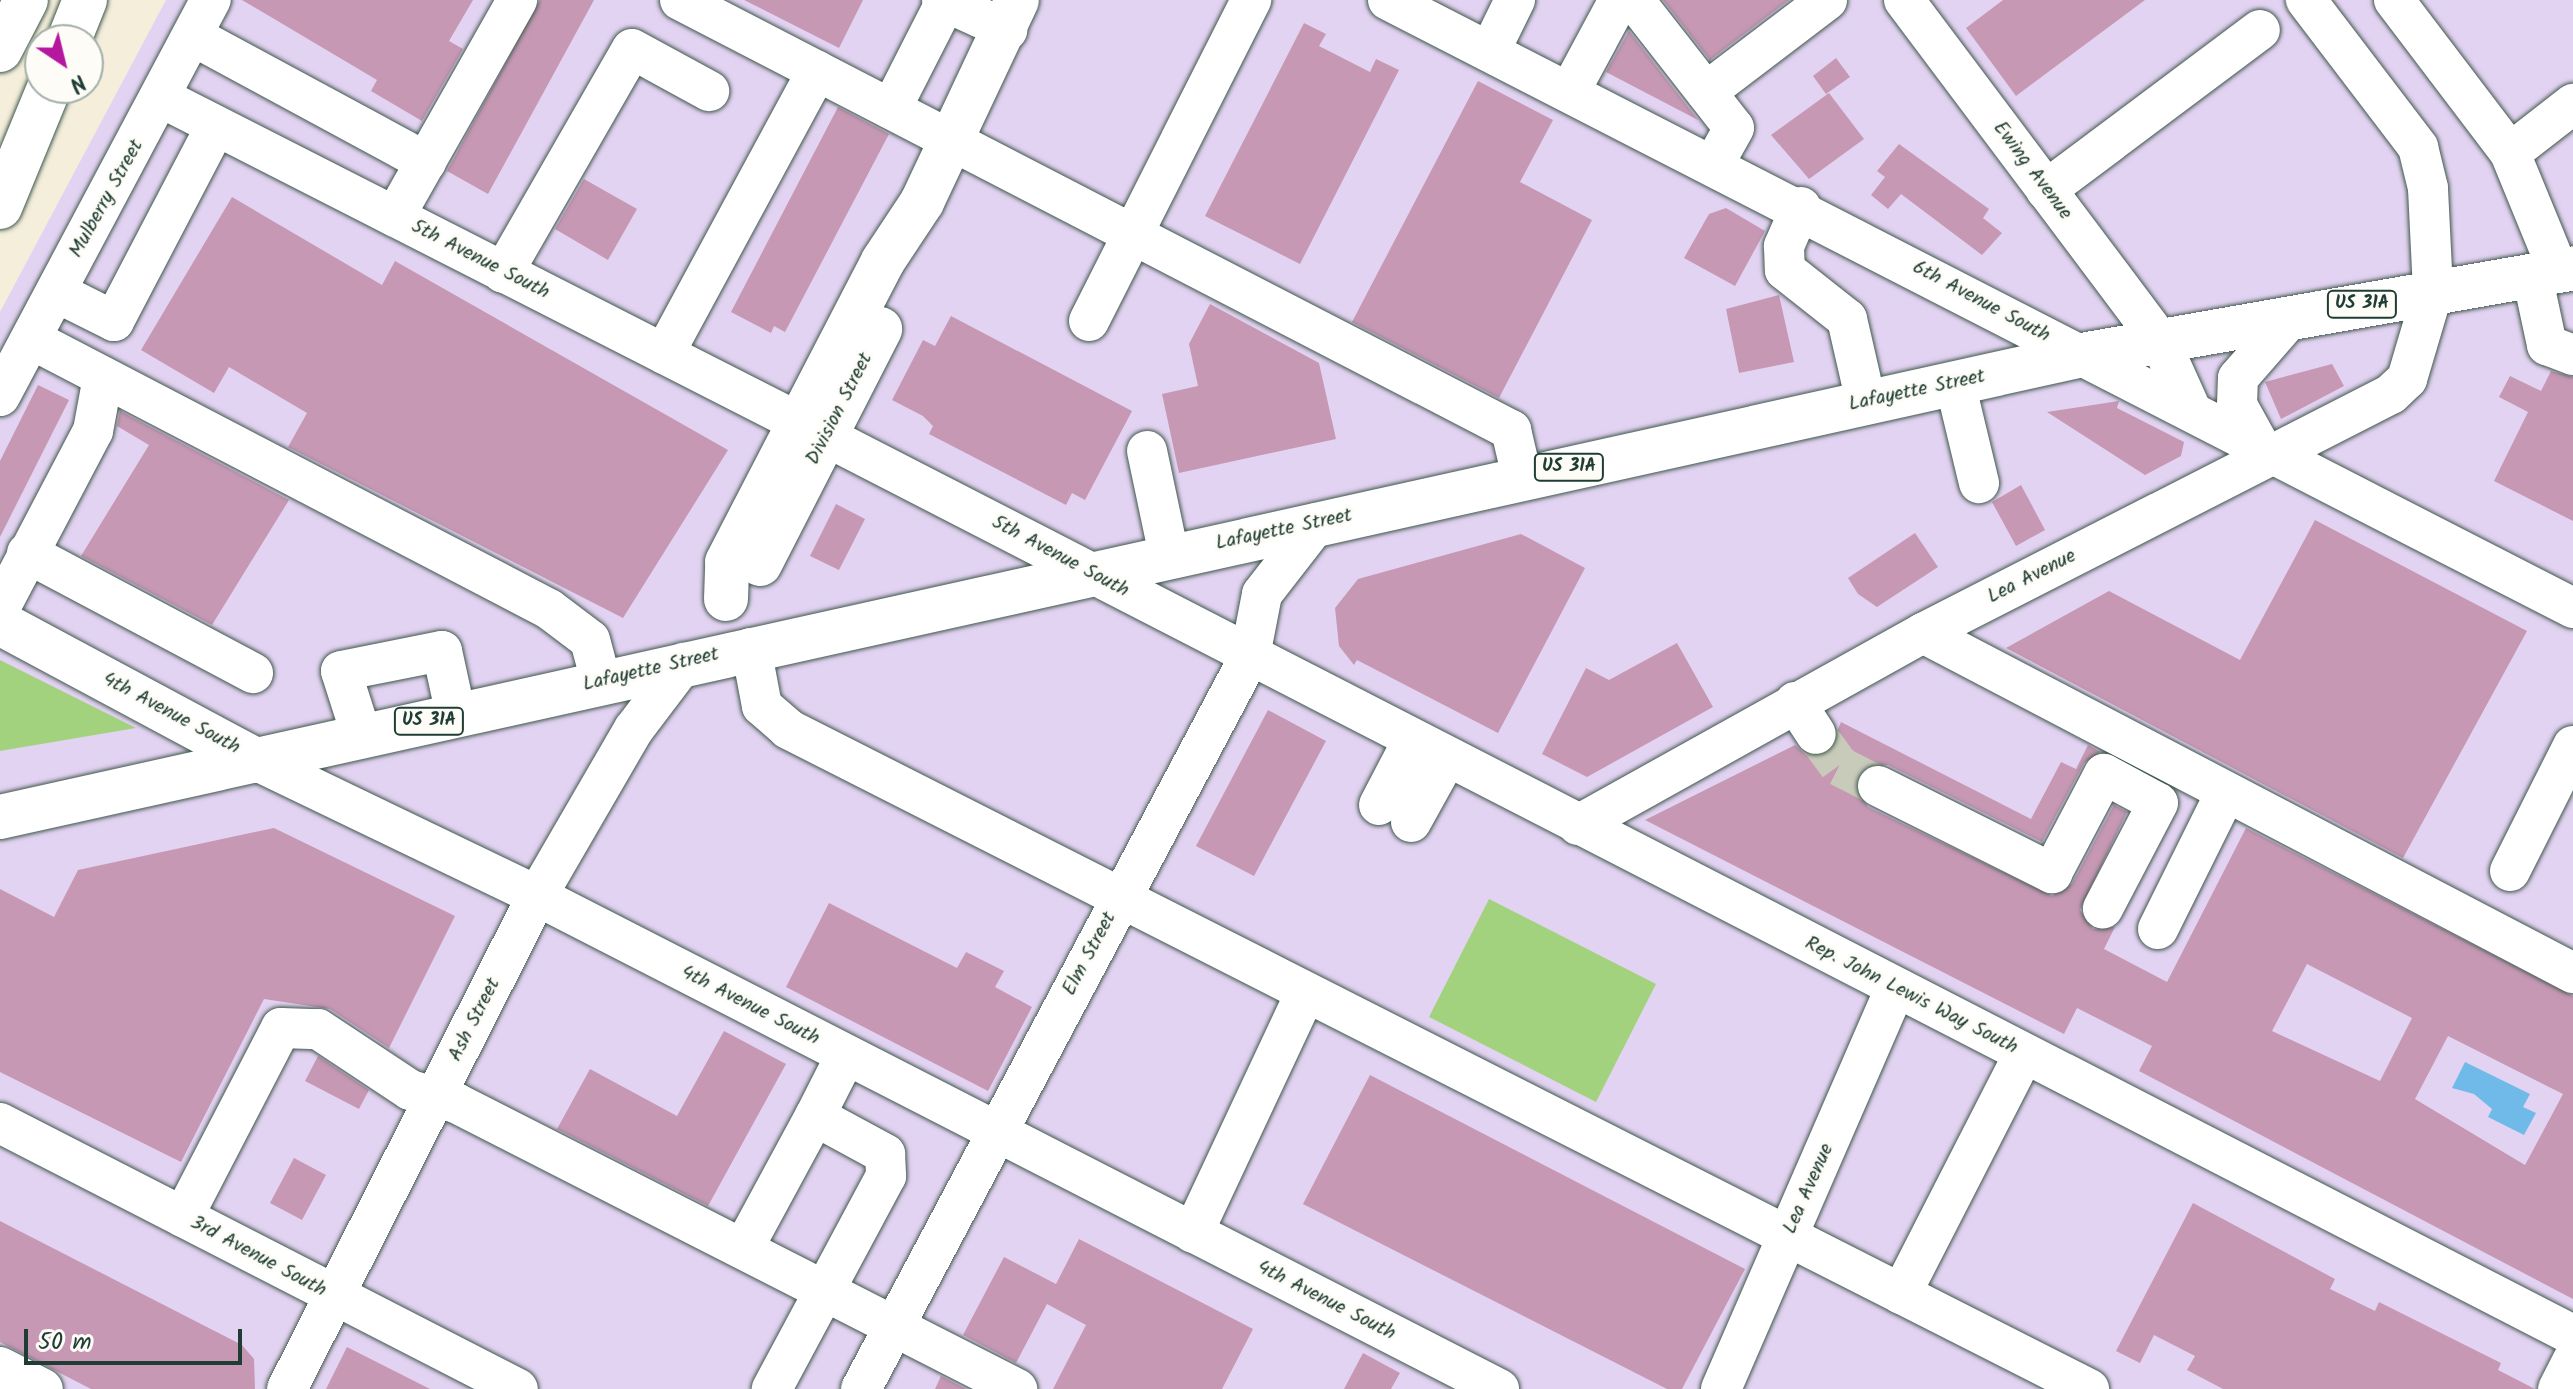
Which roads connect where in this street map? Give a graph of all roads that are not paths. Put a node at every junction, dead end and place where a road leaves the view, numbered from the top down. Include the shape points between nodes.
1 (26, 0) edge
2 (85, 0) edge
3 (211, 0) edge
4 (517, 0) edge
5 (680, 0) edge
6 (1251, 0) edge
7 (1515, 0) edge
8 (1619, 0) edge
9 (1634, 0) edge
10 (1827, 0) edge
11 (1904, 0) edge
12 (2306, 0) edge
13 (2394, 0) edge
14 (943, 2) edge
15 (1400, 3) edge
16 (1012, 15) edge
17 (75, 24) edge
18 (2260, 30) dead end
19 (193, 36) junction
20 (0, 50) edge
21 (1490, 51) junction
22 (817, 71) junction
23 (709, 91) dead end
24 (1570, 91) junction
25 (1706, 92) junction
26 (162, 98) junction
27 (42, 104) edge
28 (2573, 104) edge
29 (891, 109) junction
30 (216, 126) junction
31 (953, 141) junction
32 (2510, 153) junction
33 (426, 162) junction
34 (1714, 164) junction
35 (2046, 190) junction
36 (0, 207) edge
37 (1801, 207) junction
38 (395, 216) junction
39 (1133, 234) junction
40 (2554, 271) edge
41 (503, 273) junction
42 (2433, 291) junction
43 (56, 292) junction
44 (2291, 317) junction
45 (1089, 321) dead end
46 (31, 339) junction
47 (2160, 341) junction
48 (664, 354) junction
49 (2082, 355) junction
50 (2573, 355) edge
51 (103, 377) junction
52 (1955, 383) junction
53 (0, 396) edge
54 (1866, 402) junction
55 (2191, 410) junction
56 (813, 429) junction
57 (2266, 448) junction
58 (1147, 451) dead end
59 (1522, 477) junction
60 (1979, 483) dead end
61 (1317, 523) junction
62 (27, 553) junction
63 (1169, 555) junction
64 (1088, 573) junction
65 (0, 608) edge
66 (2573, 608) edge
67 (0, 623) edge
68 (1923, 633) junction
69 (751, 648) junction
70 (1250, 656) junction
71 (684, 663) junction
72 (253, 673) dead end
73 (601, 681) junction
74 (456, 715) junction
75 (362, 737) junction
76 (2573, 746) edge
77 (1430, 749) junction
78 (257, 761) junction
79 (1878, 786) tunnel mouth
80 (2225, 794) junction
81 (1395, 814) dead end
82 (0, 817) edge
83 (1578, 825) junction
84 (2510, 871) dead end
85 (537, 896) junction
86 (1119, 900) junction
87 (2103, 908) dead end
88 (2158, 929) dead end
89 (2573, 973) edge
90 (1895, 989) junction
91 (1305, 994) junction
92 (2024, 1054) junction
93 (846, 1055) junction
94 (437, 1094) junction
95 (815, 1116) junction
96 (0, 1123) edge
97 (995, 1132) junction
98 (183, 1217) junction
99 (1193, 1233) junction
100 (1789, 1236) junction
101 (743, 1249) junction
102 (826, 1291) junction
103 (1901, 1294) junction
104 (333, 1296) junction
105 (893, 1326) junction
106 (2573, 1335) edge
107 (2573, 1360) edge
108 (0, 1367) edge
109 (1493, 1388) edge
110 (43, 1389) edge
111 (287, 1389) edge
112 (518, 1389) edge
113 (772, 1389) edge
114 (861, 1389) edge
115 (1017, 1389) edge
116 (1721, 1389) edge
117 (2089, 1389) edge
118 (2558, 1389) edge

1 - 20 main road
2 - 17 main road
3 - 19 street, Mulberry Street
4 - 33 street
5 - 22 street
6 - 39 street
7 - 21 street
8 - 24 street
9 - 25 street
10 - 25 street
11 - 35 street, Ewing Avenue
12 - 42 street, Lea Avenue via 2418,147 2428,188
13 - 32 street
14 - 16 street
14 - 29 street
15 - 21 street, 6th Avenue South
16 - 31 main road, Division Street
18 - 35 street
19 - 26 street, Mulberry Street
19 - 33 street
21 - 24 street, 6th Avenue South
22 - 29 street
22 - 48 street
23 - 41 street via 632,49
24 - 34 street, 6th Avenue South
25 - 34 street via 1734,128
26 - 30 street, 5th Avenue South
26 - 43 street, Mulberry Street
27 - 36 main road
28 - 32 street
29 - 31 street
30 - 38 street, 5th Avenue South
30 - 43 street via 114,321
31 - 39 street
31 - 56 main road, Division Street
32 - 40 street
33 - 38 street
34 - 37 street, 6th Avenue South
35 - 47 street, Ewing Avenue
37 - 49 street, 6th Avenue South
37 - 54 street via 1784,246 1785,270 1847,319
38 - 41 street, 5th Avenue South
39 - 45 street
39 - 59 street via 1511,430
40 - 42 main road, Lafayette Street / US 31A
40 - 50 street via 2547,345
41 - 48 street, 5th Avenue South
42 - 44 main road, Lafayette Street / US 31A
42 - 57 street, Lea Avenue via 2407,379 2391,394
43 - 46 street, Mulberry Street
44 - 47 main road, Lafayette Street / US 31A
44 - 57 street via 2238,378 2237,405
46 - 51 street
46 - 53 street, Mulberry Street
47 - 49 main road, Lafayette Street / US 31A
47 - 55 street, Ewing Avenue
48 - 56 street, 5th Avenue South
49 - 52 main road, Lafayette Street / US 31A
49 - 55 street, 6th Avenue South
51 - 62 street via 93,431
51 - 73 street via 549,609 590,640
52 - 54 main road, Lafayette Street / US 31A
52 - 60 street
54 - 59 main road, Lafayette Street / US 31A
55 - 57 street, 6th Avenue South
56 - 64 street, 5th Avenue South
56 - 71 main road, Division Street via 727,562 726,599
57 - 66 street, 6th Avenue South
57 - 68 street, Lea Avenue
58 - 63 street
59 - 61 main road, Lafayette Street / US 31A
61 - 63 main road, Lafayette Street / US 31A
61 - 70 street, Elm Street via 1262,594
62 - 65 street
62 - 72 street
63 - 64 main road, Lafayette Street / US 31A
64 - 69 main road, Lafayette Street / US 31A
64 - 70 street, 5th Avenue South
67 - 78 main road, 4th Avenue South
68 - 80 street
68 - 83 street, Lea Avenue via 1806,718
69 - 71 main road, Lafayette Street / US 31A
69 - 86 street via 762,706 774,720
70 - 77 street, Rep. John Lewis Way South
70 - 86 street, Elm Street
71 - 73 main road, Lafayette Street / US 31A
71 - 85 street, Ash Street via 634,729
73 - 74 main road, Lafayette Street / US 31A
74 - 75 main road, Lafayette Street / US 31A
74 - 75 street via 442,651 341,671
75 - 78 main road, Lafayette Street / US 31A
76 - 84 street
77 - 81 street
77 - 83 street, Rep. John Lewis Way South
78 - 82 main road, Lafayette Street / US 31A
78 - 85 street, 4th Avenue South
79 - 87 street via 2052,873 2104,774 2158,803
80 - 88 street
80 - 89 street
83 - 90 street, Rep. John Lewis Way South
85 - 93 street, 4th Avenue South
85 - 94 street, Ash Street
86 - 91 street
86 - 97 street, Elm Street
90 - 92 street, Rep. John Lewis Way South
90 - 100 street, Lea Avenue
91 - 99 street
91 - 100 street
92 - 103 street
92 - 106 street, Rep. John Lewis Way South
93 - 95 street
93 - 97 street, 4th Avenue South
94 - 98 street via 410,1090 318,1029 281,1028
94 - 101 street
94 - 104 street, Ash Street
95 - 101 street
95 - 102 street via 885,1154 888,1164
96 - 98 street, 3rd Avenue South
97 - 99 street, 4th Avenue South
97 - 105 street, Elm Street
98 - 104 street, 3rd Avenue South
99 - 109 street, 4th Avenue South
100 - 103 street
100 - 116 street, Lea Avenue
101 - 102 street
102 - 105 street
102 - 113 street
103 - 117 street
104 - 111 street, Ash Street
104 - 112 street, 3rd Avenue South
105 - 114 street, Elm Street
105 - 115 street
107 - 118 street
108 - 110 street

